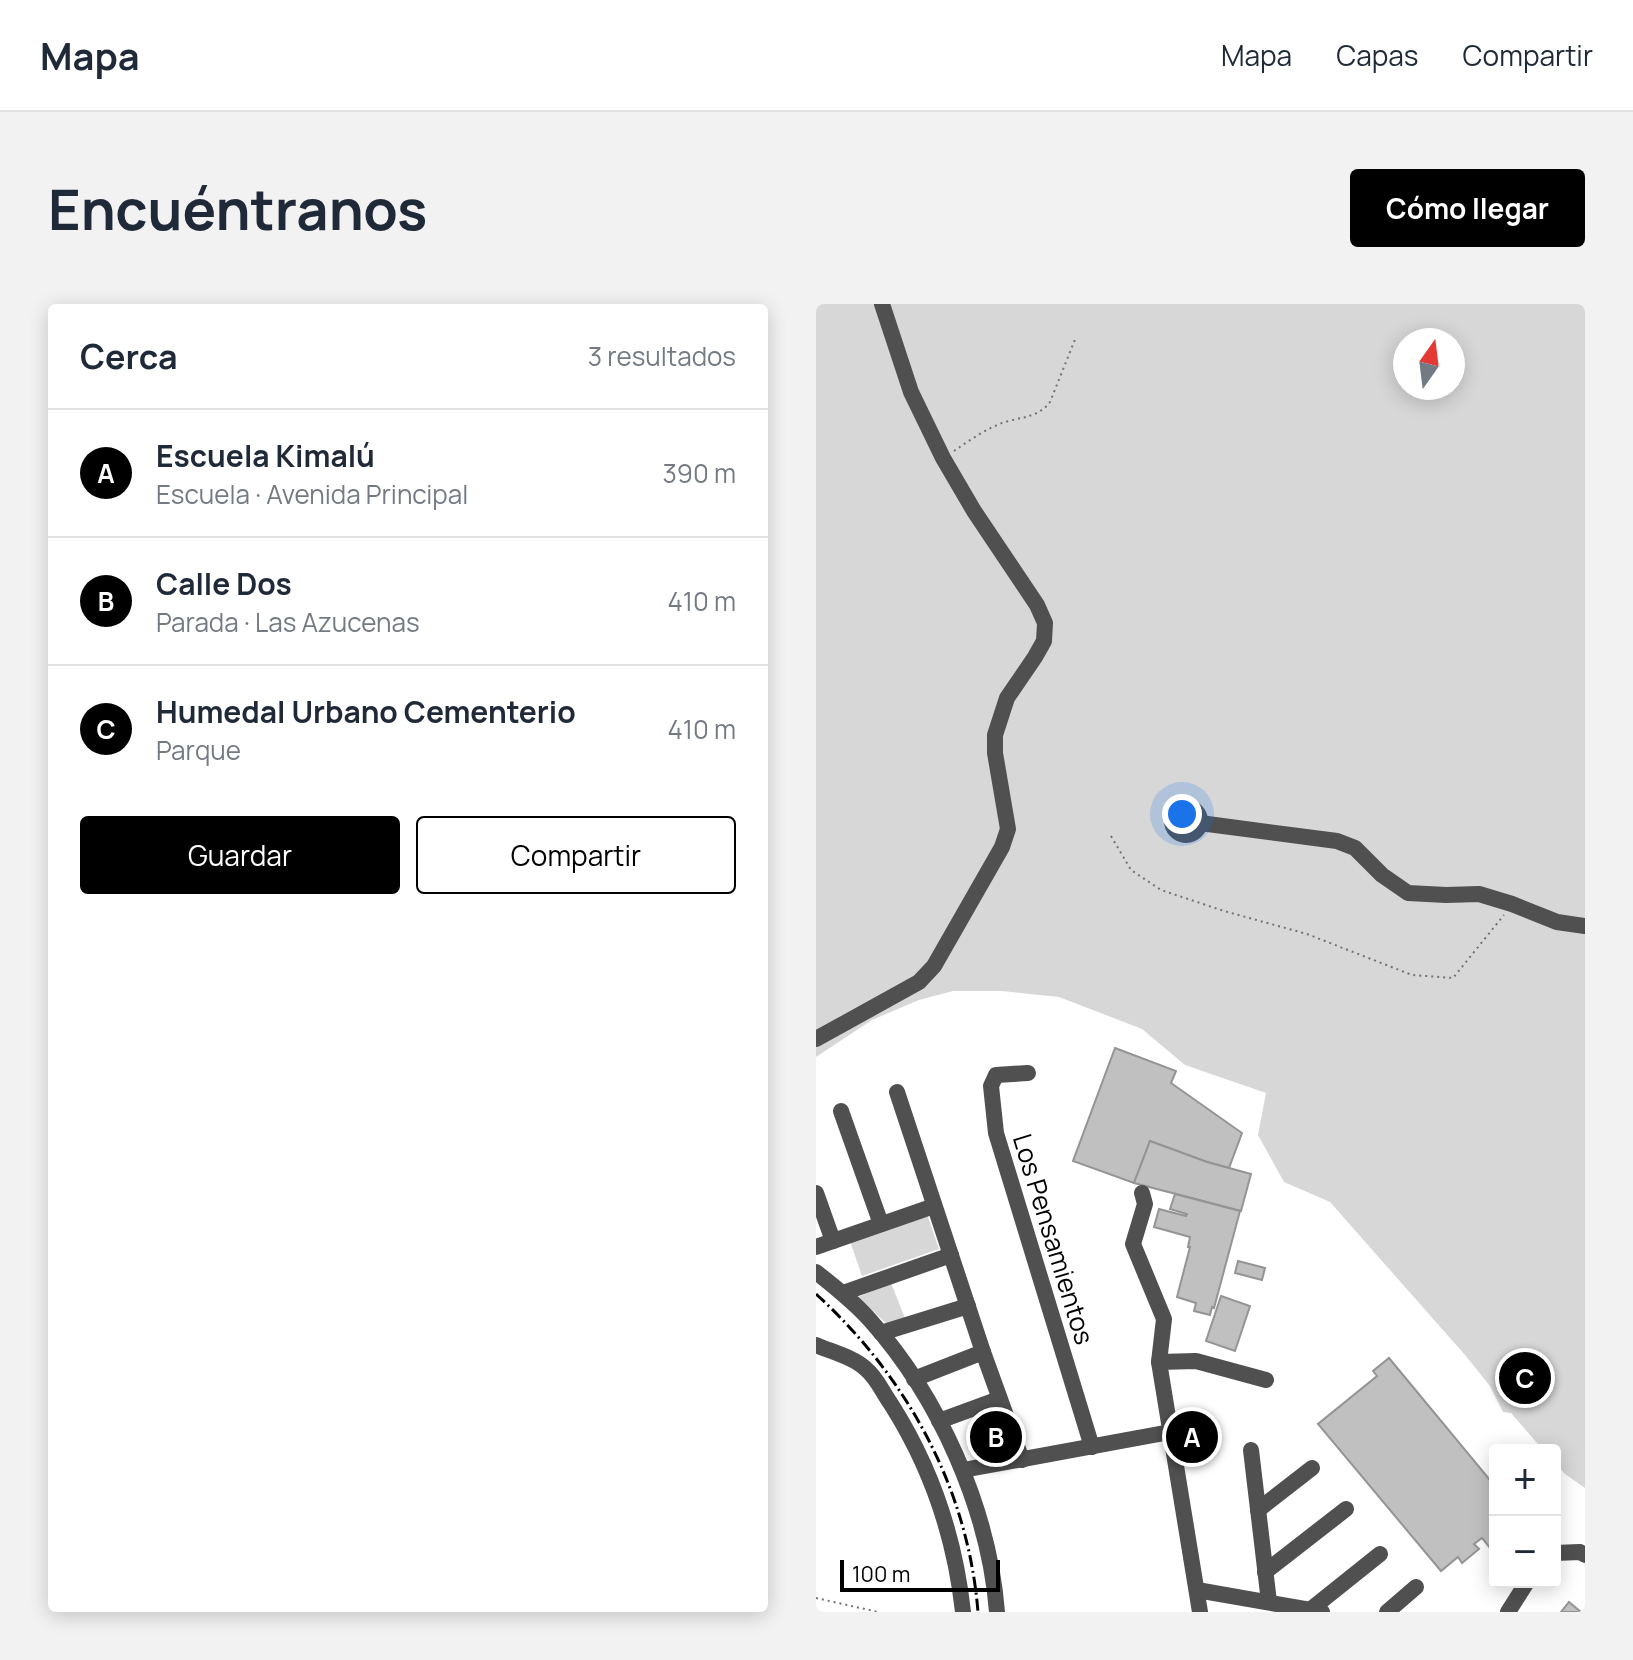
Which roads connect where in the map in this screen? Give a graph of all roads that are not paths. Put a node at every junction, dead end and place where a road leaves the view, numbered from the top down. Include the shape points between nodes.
1 (882, 304) edge
2 (1200, 823) dead end
3 (1585, 926) edge
4 (816, 1039) edge
5 (1028, 1073) dead end
6 (897, 1092) dead end
7 (841, 1111) dead end
8 (816, 1193) edge
9 (1142, 1193) dead end
10 (934, 1206) junction
11 (881, 1224) junction
12 (833, 1241) junction
13 (816, 1247) edge
14 (951, 1255) junction
15 (816, 1272) edge
16 (843, 1293) junction
17 (968, 1306) junction
18 (881, 1333) junction
19 (816, 1345) edge
20 (983, 1352) junction
21 (1159, 1362) junction
22 (914, 1379) junction
23 (1266, 1380) dead end
24 (999, 1399) junction
25 (939, 1421) junction
26 (1170, 1432) junction
27 (1092, 1447) junction
28 (1251, 1450) dead end
29 (1022, 1460) junction
30 (1312, 1468) dead end
31 (963, 1470) junction
32 (1346, 1509) dead end
33 (1258, 1510) junction
34 (1561, 1553) edge
35 (1380, 1554) dead end
36 (1585, 1555) edge
37 (1265, 1572) junction
38 (1416, 1587) dead end
39 (1523, 1588) edge
40 (1197, 1590) junction
41 (1274, 1606) edge
42 (1316, 1611) edge
43 (963, 1612) edge
44 (997, 1612) edge
45 (1200, 1612) edge
46 (1387, 1612) edge
47 (1508, 1612) edge

1 - 4 street via 911,392 974,511 1037,605 1045,623 1044,641 1007,698 995,735 1008,829 1002,847 934,966 919,982
2 - 3 street via 1337,841 1355,848 1408,893 1479,894 1557,922
5 - 27 street, Los Pensamientos via 996,1075 991,1086 996,1133
6 - 10 street
7 - 11 street
8 - 12 street
9 - 21 street via 1145,1204 1133,1244 1164,1319
10 - 11 street
10 - 14 street
11 - 12 street
12 - 13 street
14 - 16 street
14 - 17 street
15 - 16 street
16 - 18 street
17 - 18 street
17 - 20 street
18 - 22 street
19 - 43 street via 866,1368 911,1437 953,1547
20 - 22 street
20 - 24 street
21 - 23 street via 1196,1361
21 - 26 street
22 - 25 street
24 - 25 street
24 - 29 street
25 - 31 street
26 - 27 street
26 - 40 street
27 - 29 street
28 - 33 street
29 - 31 street
30 - 33 street
31 - 44 street via 984,1535
32 - 37 street
33 - 37 street
34 - 36 street
35 - 42 street
37 - 41 street
38 - 46 street
39 - 47 street
40 - 41 street
40 - 45 street
41 - 42 street

